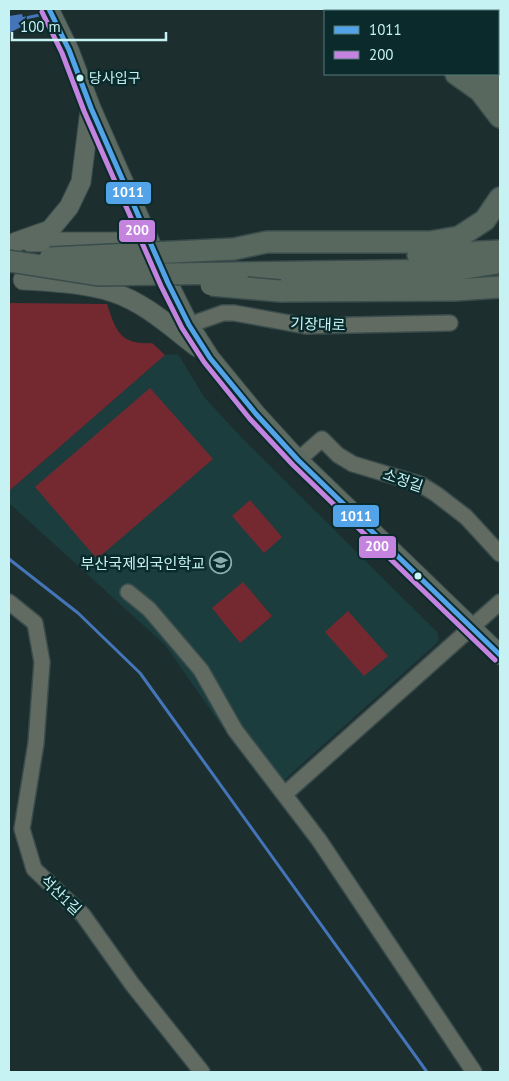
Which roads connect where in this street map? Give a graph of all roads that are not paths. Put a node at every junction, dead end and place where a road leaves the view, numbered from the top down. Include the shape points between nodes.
1 (52, 15) edge
2 (457, 75) edge
3 (474, 75) edge
4 (500, 88) edge
5 (91, 108) junction
6 (500, 117) edge
7 (500, 198) edge
8 (149, 242) junction
9 (234, 249) junction
10 (500, 251) edge
11 (11, 252) edge
12 (500, 263) edge
13 (98, 275) junction
14 (16, 280) edge
15 (168, 282) junction
16 (500, 287) edge
17 (450, 323) dead end
18 (189, 325) junction
19 (210, 358) junction
20 (298, 460) junction
21 (500, 554) edge
22 (128, 592) dead end
23 (9, 602) edge
24 (500, 602) edge
25 (473, 627) junction
26 (500, 655) edge
27 (286, 793) junction
28 (202, 1072) edge
29 (474, 1072) edge

1 - 5 main road
2 - 6 highway via 480,91
3 - 4 highway
5 - 8 main road
5 - 11 main road via 81,182 69,207 50,230
7 - 9 highway via 485,220 459,237 430,242 267,242
8 - 11 main road
8 - 15 main road
9 - 10 highway via 269,255 442,255
9 - 11 highway, bridge
11 - 13 highway, bridge
12 - 13 highway, bridge via 454,270
13 - 16 highway, bridge via 280,291
14 - 15 main road
14 - 19 main road via 80,284 114,292 140,305
15 - 18 main road
17 - 18 street, 기장대로 via 306,326 223,313
18 - 19 main road
19 - 20 main road
20 - 21 street, 소정길 via 322,439 353,464 420,484 458,509
20 - 25 main road
22 - 27 street via 150,609 201,670 235,730
23 - 28 street, 석산1길 via 35,623 42,662 36,743 22,829 34,869 83,915 132,984
24 - 25 street
25 - 26 main road
25 - 27 street
27 - 29 street

